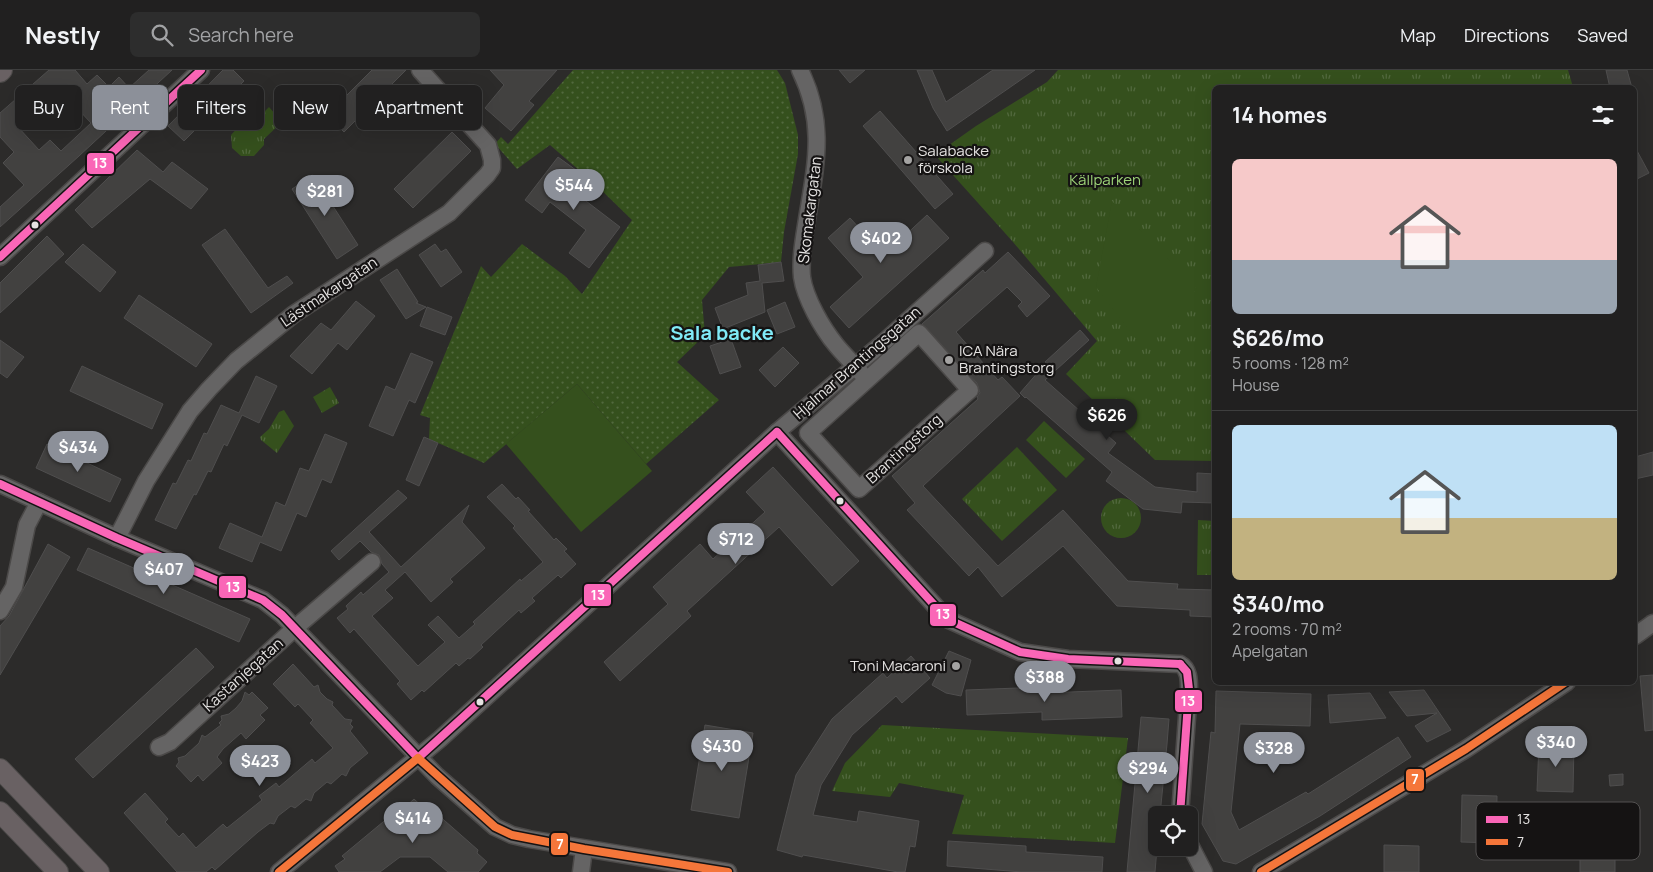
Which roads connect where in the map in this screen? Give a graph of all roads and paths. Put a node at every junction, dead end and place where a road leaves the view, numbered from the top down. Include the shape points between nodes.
1 (201, 70) edge
2 (420, 70) edge
3 (800, 70) edge
4 (985, 251) dead end
5 (0, 257) edge
6 (855, 366) junction
7 (866, 381) junction
8 (777, 432) junction
9 (0, 484) edge
10 (39, 502) junction
11 (117, 538) junction
12 (372, 562) dead end
13 (0, 611) edge
14 (1653, 623) edge
15 (295, 628) junction
16 (1637, 635) edge
17 (1563, 685) edge
18 (159, 748) dead end
19 (418, 758) junction
20 (0, 769) edge
21 (1181, 806) edge
22 (0, 812) edge
23 (584, 849) junction
24 (1195, 856) edge
25 (58, 872) edge
26 (99, 872) edge
27 (279, 872) edge
28 (582, 872) edge
29 (728, 872) edge
30 (1204, 872) edge
31 (1261, 872) edge

1 - 5 street
2 - 11 street, Lästmakargatan via 488,145 492,168 487,176 449,213 294,314 236,361 190,411 146,481
3 - 6 street, Skomakargatan via 816,118 818,135 804,234 802,278 816,314 836,345
4 - 6 street, Hjalmar Brantingsgatan
6 - 7 street, Skomakargatan
6 - 8 street, Hjalmar Brantingsgatan
7 - 7 street, Brantingstorg via 808,433 859,489 970,390 919,333
8 - 19 street, Hjalmar Brantingsgatan
8 - 21 street via 947,619 1020,652 1068,660 1184,666 1189,683
9 - 10 street
10 - 11 street
10 - 13 street via 28,525 14,587
11 - 15 street via 263,600
12 - 15 street, Kastanjegatan
14 - 16 street
15 - 18 street, Kastanjegatan via 170,742
15 - 19 street
17 - 31 street via 1466,749
19 - 23 street via 495,827 512,835
19 - 27 street, Hjalmar Brantingsgatan
20 - 26 main road
22 - 25 main road
23 - 28 street
23 - 29 street
24 - 30 street

